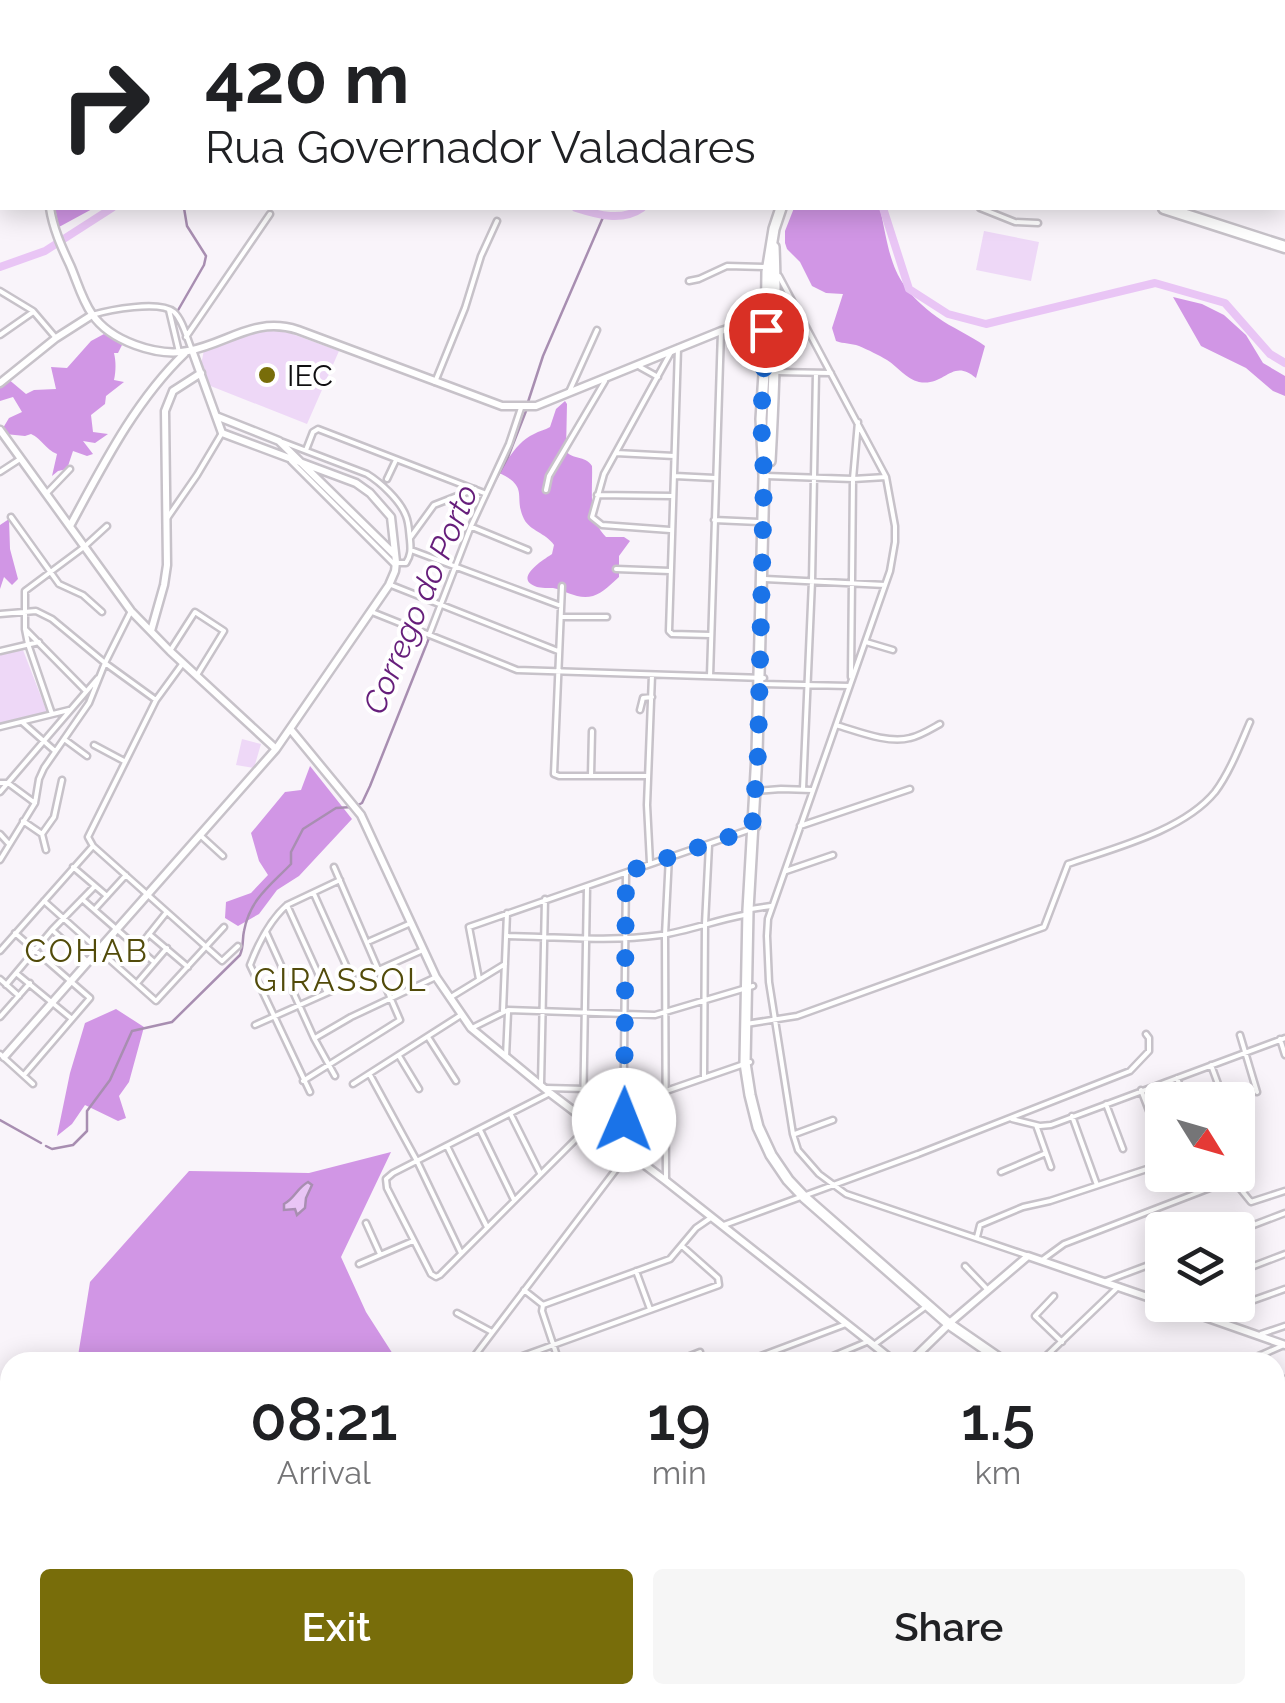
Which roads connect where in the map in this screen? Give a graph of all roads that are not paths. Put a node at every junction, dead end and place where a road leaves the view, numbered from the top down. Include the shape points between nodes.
1 (50, 210) edge
2 (781, 210) edge
3 (985, 210) edge
4 (1170, 210) edge
5 (270, 214) dead end
6 (497, 221) dead end
7 (1038, 223) dead end
8 (1285, 247) edge
9 (770, 270) junction
10 (689, 282) dead end
11 (0, 291) edge
12 (769, 302) junction
13 (169, 310) junction
14 (33, 311) junction
15 (92, 315) junction
16 (749, 323) junction
17 (766, 323) junction
18 (597, 330) dead end
19 (722, 332) junction
20 (0, 335) edge
21 (186, 336) junction
22 (56, 338) junction
23 (771, 340) junction
24 (674, 350) junction
25 (186, 351) junction
26 (637, 365) junction
27 (774, 372) junction
28 (201, 373) junction
29 (816, 373) junction
30 (831, 373) junction
31 (658, 376) junction
32 (607, 377) junction
33 (0, 382) edge
34 (435, 382) junction
35 (569, 392) junction
36 (774, 406) junction
37 (522, 408) junction
38 (761, 409) junction
39 (216, 416) junction
40 (858, 422) junction
41 (0, 430) edge
42 (222, 433) junction
43 (279, 441) junction
44 (306, 450) junction
45 (616, 453) junction
46 (674, 456) junction
47 (288, 458) junction
48 (20, 459) junction
49 (396, 460) junction
50 (300, 463) junction
51 (70, 469) dead end
52 (0, 472) edge
53 (673, 476) junction
54 (767, 476) junction
55 (886, 477) junction
56 (715, 478) junction
57 (814, 478) junction
58 (853, 478) junction
59 (386, 479) junction
60 (377, 480) junction
61 (383, 487) junction
62 (475, 490) junction
63 (546, 490) dead end
64 (484, 493) junction
65 (46, 494) junction
66 (596, 495) junction
67 (672, 496) junction
68 (12, 517) dead end
69 (714, 520) junction
70 (164, 522) junction
71 (764, 523) junction
72 (70, 526) junction
73 (107, 526) dead end
74 (472, 527) junction
75 (671, 530) junction
76 (410, 539) junction
77 (84, 547) junction
78 (412, 550) junction
79 (528, 550) dead end
80 (396, 561) junction
81 (457, 567) junction
82 (616, 569) dead end
83 (670, 571) junction
84 (50, 573) junction
85 (764, 579) junction
86 (812, 581) junction
87 (851, 584) junction
88 (389, 585) junction
89 (885, 585) junction
90 (562, 586) dead end
91 (442, 606) junction
92 (560, 606) junction
93 (131, 610) junction
94 (25, 611) junction
95 (102, 612) dead end
96 (372, 612) junction
97 (0, 614) edge
98 (561, 617) junction
99 (607, 617) dead end
100 (26, 629) junction
101 (151, 632) junction
102 (710, 635) junction
103 (430, 637) junction
104 (39, 642) junction
105 (866, 642) junction
106 (28, 644) junction
107 (170, 650) junction
108 (893, 650) dead end
109 (0, 651) edge
110 (558, 651) junction
111 (105, 663) junction
112 (183, 663) junction
113 (558, 673) junction
114 (197, 675) junction
115 (652, 675) junction
116 (100, 676) junction
117 (710, 676) junction
118 (762, 681) junction
119 (850, 684) junction
120 (808, 685) junction
121 (85, 690) junction
122 (652, 697) junction
123 (156, 700) junction
124 (69, 710) junction
125 (640, 710) dead end
126 (52, 714) junction
127 (22, 722) junction
128 (1250, 722) dead end
129 (940, 724) dead end
130 (836, 725) junction
131 (0, 727) edge
132 (290, 730) junction
133 (592, 731) dead end
134 (64, 739) junction
135 (43, 741) junction
136 (94, 745) dead end
137 (276, 749) junction
138 (55, 751) junction
139 (87, 756) dead end
140 (124, 760) junction
141 (591, 776) junction
142 (648, 776) junction
143 (62, 780) dead end
144 (0, 783) edge
145 (8, 783) junction
146 (803, 788) junction
147 (812, 790) junction
148 (910, 790) dead end
149 (759, 791) junction
150 (0, 792) edge
151 (35, 803) junction
152 (23, 821) junction
153 (799, 826) junction
154 (755, 828) junction
155 (42, 834) junction
156 (200, 834) junction
157 (0, 835) edge
158 (9, 844) junction
159 (709, 845) junction
160 (93, 846) junction
161 (46, 850) dead end
162 (834, 854) dead end
163 (223, 856) dead end
164 (669, 856) junction
165 (0, 860) edge
166 (650, 863) junction
167 (73, 867) junction
168 (334, 867) dead end
169 (784, 871) junction
170 (626, 872) junction
171 (126, 875) junction
172 (340, 880) junction
173 (587, 885) junction
174 (95, 886) junction
175 (313, 893) junction
176 (147, 895) junction
177 (107, 896) junction
178 (82, 899) junction
179 (546, 899) junction
180 (44, 901) junction
181 (287, 904) junction
182 (772, 906) junction
183 (750, 909) junction
184 (94, 910) junction
185 (166, 913) junction
186 (507, 913) junction
187 (64, 919) junction
188 (412, 922) junction
189 (705, 924) junction
190 (224, 927) dead end
191 (117, 929) junction
192 (52, 930) junction
193 (266, 932) junction
194 (16, 933) junction
195 (149, 934) junction
196 (665, 935) junction
197 (506, 936) junction
198 (544, 936) junction
199 (587, 938) junction
200 (626, 939) junction
201 (368, 942) junction
202 (238, 946) dead end
203 (138, 948) junction
204 (168, 948) junction
205 (206, 948) junction
206 (34, 950) junction
207 (98, 950) junction
208 (423, 950) junction
209 (0, 951) edge
210 (88, 962) junction
211 (154, 962) junction
212 (505, 964) junction
213 (188, 967) junction
214 (380, 970) junction
215 (16, 973) junction
216 (436, 977) junction
217 (480, 979) junction
218 (0, 980) edge
219 (354, 980) junction
220 (70, 981) junction
221 (30, 983) junction
222 (137, 983) junction
223 (6, 985) junction
224 (750, 986) junction
225 (327, 992) junction
226 (19, 996) junction
227 (392, 997) junction
228 (451, 998) junction
229 (704, 999) junction
230 (52, 1002) junction
231 (299, 1004) junction
232 (505, 1011) junction
233 (542, 1011) junction
234 (665, 1011) junction
235 (584, 1014) junction
236 (461, 1015) junction
237 (625, 1015) junction
238 (273, 1016) junction
239 (0, 1018) edge
240 (72, 1019) junction
241 (774, 1020) junction
242 (749, 1023) junction
243 (254, 1025) dead end
244 (471, 1028) junction
245 (1146, 1034) dead end
246 (1240, 1035) dead end
247 (428, 1037) junction
248 (314, 1038) junction
249 (1282, 1038) edge
250 (1245, 1052) junction
251 (2, 1055) edge
252 (1285, 1055) edge
253 (399, 1056) junction
254 (506, 1057) junction
255 (748, 1063) junction
256 (328, 1065) junction
257 (1212, 1065) junction
258 (24, 1075) junction
259 (370, 1075) junction
260 (334, 1076) dead end
261 (704, 1077) junction
262 (1177, 1078) junction
263 (303, 1080) junction
264 (456, 1081) dead end
265 (1178, 1082) edge
266 (1218, 1082) edge
267 (33, 1084) dead end
268 (354, 1084) dead end
269 (546, 1088) junction
270 (419, 1089) dead end
271 (584, 1090) junction
272 (1141, 1090) junction
273 (666, 1091) junction
274 (310, 1092) dead end
275 (624, 1092) junction
276 (1257, 1092) dead end
277 (1145, 1100) edge
278 (1106, 1104) junction
279 (511, 1114) junction
280 (1072, 1116) junction
281 (583, 1118) junction
282 (1011, 1118) junction
283 (833, 1120) dead end
284 (591, 1124) junction
285 (1036, 1125) junction
286 (480, 1130) junction
287 (793, 1134) junction
288 (447, 1146) junction
289 (626, 1150) junction
290 (1123, 1150) dead end
291 (1046, 1153) junction
292 (417, 1161) junction
293 (1051, 1167) dead end
294 (1145, 1167) edge
295 (1001, 1172) dead end
296 (540, 1173) junction
297 (666, 1181) junction
298 (1098, 1185) junction
299 (834, 1186) junction
300 (1200, 1192) edge
301 (1243, 1192) edge
302 (1285, 1193) edge
303 (807, 1196) junction
304 (514, 1200) junction
305 (1285, 1213) edge
306 (712, 1217) junction
307 (366, 1223) dead end
308 (1255, 1224) edge
309 (722, 1225) junction
310 (488, 1228) junction
311 (977, 1238) junction
312 (413, 1241) junction
313 (861, 1243) junction
314 (682, 1246) junction
315 (380, 1254) junction
316 (461, 1254) junction
317 (1285, 1254) edge
318 (1028, 1256) junction
319 (1041, 1260) junction
320 (359, 1264) dead end
321 (1255, 1265) edge
322 (965, 1266) dead end
323 (1145, 1266) edge
324 (636, 1271) junction
325 (1103, 1282) junction
326 (1118, 1288) junction
327 (1285, 1289) edge
328 (524, 1290) junction
329 (987, 1290) junction
330 (1054, 1296) dead end
331 (1145, 1296) edge
332 (1255, 1300) edge
333 (544, 1305) junction
334 (928, 1305) junction
335 (650, 1310) junction
336 (457, 1313) dead end
337 (951, 1322) junction
338 (1217, 1322) edge
339 (846, 1324) junction
340 (1285, 1326) edge
341 (492, 1332) junction
342 (1258, 1336) junction
343 (1062, 1342) junction
344 (871, 1343) junction
345 (553, 1344) junction
346 (1285, 1345) edge
347 (477, 1352) edge
348 (532, 1352) edge
349 (556, 1352) edge
350 (772, 1352) edge
351 (846, 1352) edge
352 (882, 1352) edge
353 (920, 1352) edge
354 (989, 1352) edge
355 (1051, 1352) edge

1 - 15 street
2 - 9 main road
3 - 7 street
4 - 8 highway
5 - 21 street
6 - 34 street
9 - 10 street via 727,266
9 - 12 main road
9 - 30 street
11 - 14 street
12 - 16 main road
12 - 17 main road
12 - 23 main road
13 - 15 street via 119,308
13 - 21 street
13 - 25 street
14 - 20 street
14 - 22 street
15 - 22 street
15 - 25 street via 124,340
16 - 17 street
16 - 19 street
16 - 23 street
17 - 23 main road
18 - 35 street
19 - 24 street
19 - 56 street
21 - 25 street
22 - 33 street
23 - 27 main road
23 - 38 main road
24 - 26 street
24 - 31 street
24 - 46 street
25 - 28 street
25 - 34 street via 278,325
25 - 72 street via 132,418
26 - 31 street
26 - 32 street
27 - 29 street
27 - 36 main road
28 - 39 street
28 - 70 street via 173,390 164,411
29 - 30 street
29 - 57 street
30 - 40 street
31 - 45 street
32 - 35 street
32 - 63 street
34 - 37 street
35 - 37 street
36 - 38 main road via 768,413
36 - 54 main road
37 - 64 street
38 - 54 main road
39 - 42 street
39 - 43 street
40 - 55 street
40 - 58 street
41 - 48 street
42 - 47 street
42 - 70 street
43 - 44 street
43 - 50 street
44 - 49 street via 318,430
44 - 60 street
45 - 46 street
45 - 66 street
46 - 53 street
47 - 50 street
47 - 80 street
48 - 52 street
48 - 65 street
49 - 59 street
49 - 62 street
50 - 80 street
50 - 80 street via 370,493 391,516
51 - 65 street
53 - 56 street
53 - 67 street
54 - 57 street
54 - 71 main road
54 - 85 main road
55 - 58 street
55 - 89 street via 895,542
56 - 69 street
57 - 58 street
57 - 86 street
58 - 87 street
59 - 60 street
59 - 61 street
60 - 61 street
61 - 76 street via 404,511
62 - 64 street
62 - 76 street via 434,505
64 - 74 street
65 - 72 street
66 - 67 street
66 - 75 street via 592,517 598,524
67 - 75 street
68 - 84 street
69 - 71 street
69 - 102 street
70 - 101 street via 167,565
71 - 85 main road
72 - 77 street
73 - 77 street
74 - 79 street
74 - 81 street
75 - 83 street
76 - 78 street
77 - 84 street
77 - 93 street
78 - 80 street via 408,562
78 - 81 street
80 - 88 street
81 - 91 street
81 - 92 street
82 - 83 street
83 - 102 street via 670,633
84 - 94 street via 25,591
84 - 95 street
85 - 86 street
85 - 118 main road
86 - 87 street
86 - 120 street
87 - 89 street
87 - 119 street
88 - 91 street
88 - 96 street
89 - 105 street
90 - 92 street
91 - 103 street
91 - 110 street
92 - 98 street
93 - 101 street
93 - 111 street
94 - 97 street
94 - 100 street
94 - 111 street via 52,618
96 - 103 street
96 - 132 street
98 - 99 street
98 - 110 street
100 - 104 street
100 - 106 street
101 - 107 street
102 - 117 street
103 - 113 street via 516,670
104 - 106 street
104 - 121 street
105 - 108 street
105 - 119 street
106 - 109 street
106 - 126 street
107 - 112 street
107 - 114 street via 194,612 224,631
110 - 113 street
111 - 116 street
111 - 123 street
112 - 114 street
112 - 123 street
113 - 115 street
113 - 141 street via 554,774
114 - 137 street
115 - 117 street
115 - 122 street
116 - 121 street
116 - 134 street
117 - 118 street
118 - 120 street
118 - 149 main road
119 - 120 street
119 - 130 street
120 - 146 street
121 - 124 street
122 - 125 street via 642,698
122 - 142 street
123 - 140 street
124 - 126 street
124 - 135 street
126 - 127 street
127 - 131 street
127 - 135 street
128 - 241 street via 1220,782 1196,811 1068,864 1044,927
129 - 130 street via 897,739
130 - 147 street
132 - 137 street
132 - 188 street via 361,814
133 - 141 street
134 - 138 street
134 - 139 street
135 - 138 street
135 - 145 street
136 - 140 street
137 - 156 street
138 - 151 street
140 - 160 street via 88,838
141 - 142 street
142 - 166 street
143 - 155 street via 54,817
144 - 145 street
145 - 150 street
145 - 151 street
146 - 147 street
146 - 149 street
147 - 153 street
148 - 153 street
149 - 154 main road
151 - 152 street
152 - 155 street
152 - 158 street
153 - 169 street
154 - 159 street
154 - 183 main road
155 - 161 street
156 - 163 street
156 - 176 street
157 - 158 street
158 - 165 street
159 - 164 street
159 - 189 street
160 - 167 street
160 - 171 street
162 - 169 street
164 - 166 street
164 - 196 street
166 - 170 street
167 - 174 street
167 - 180 street
168 - 172 street
169 - 182 street
170 - 173 street
170 - 200 street
171 - 176 street
171 - 177 street
172 - 175 street
172 - 201 street
173 - 179 street
173 - 199 street
174 - 177 street
174 - 178 street
175 - 181 street
175 - 219 street
176 - 185 street
176 - 191 street
177 - 184 street
178 - 184 street
178 - 187 street
179 - 186 street
179 - 198 street
180 - 187 street
180 - 194 street
181 - 193 street
181 - 225 street
182 - 183 street
182 - 241 street via 766,936
183 - 189 street
183 - 224 main road
184 - 191 street
185 - 195 street
185 - 205 street
186 - 197 street
186 - 217 street via 469,927
187 - 192 street
187 - 207 street
188 - 201 street
188 - 208 street
189 - 196 street
189 - 229 street
190 - 205 street
191 - 203 street
191 - 207 street
192 - 206 street
192 - 210 street
193 - 231 street
193 - 238 street via 250,964
194 - 206 street
194 - 209 street
195 - 203 street
195 - 204 street
196 - 200 street
196 - 234 street
197 - 198 street
197 - 212 street
198 - 199 street
198 - 233 street
199 - 200 street
199 - 235 street
200 - 237 street
201 - 214 street
202 - 205 street via 222,961
203 - 211 street
204 - 211 street
204 - 213 street
205 - 213 street
206 - 215 street
206 - 220 street
207 - 210 street
207 - 222 street
208 - 214 street
208 - 216 street
210 - 220 street
211 - 222 street
212 - 217 street
212 - 232 street
213 - 222 street via 156,1001
214 - 219 street
214 - 227 street
215 - 221 street
215 - 223 street
216 - 227 street
216 - 228 street
217 - 228 street
218 - 223 street
219 - 225 street
220 - 230 street
220 - 240 street via 90,998
221 - 226 street
221 - 230 street
223 - 226 street
224 - 229 street
224 - 242 main road
225 - 231 street
226 - 239 street
227 - 248 street
227 - 256 street via 400,1020
228 - 236 street
229 - 234 street
229 - 261 street
230 - 240 street
230 - 251 street
231 - 238 street
231 - 248 street
232 - 233 street
232 - 244 street
232 - 254 street
233 - 235 street
233 - 269 street
234 - 237 street
234 - 273 street
235 - 237 street
235 - 271 street
236 - 244 street
236 - 247 street
237 - 275 street
238 - 243 street
238 - 263 street
240 - 258 street
241 - 242 street
241 - 287 street
242 - 255 main road
244 - 254 street
245 - 282 street via 1148,1051 1130,1071
246 - 250 street
247 - 253 street
247 - 264 street
248 - 256 street
249 - 250 street
249 - 252 street
250 - 257 street
250 - 276 street
251 - 258 street
253 - 259 street
253 - 270 street
254 - 269 street
255 - 261 street
255 - 303 main road via 773,1153
256 - 260 street
256 - 263 street
257 - 262 street
257 - 266 street
258 - 267 street
259 - 268 street
259 - 292 street
261 - 273 street
262 - 265 street
262 - 272 street
263 - 274 street
269 - 271 street
269 - 279 street
269 - 281 street
271 - 275 street
271 - 281 street
272 - 277 street
272 - 278 street
273 - 275 street
273 - 297 street
275 - 289 street
278 - 280 street
278 - 290 street
279 - 286 street
279 - 296 street
280 - 285 street
280 - 298 street
281 - 284 street
282 - 285 street
282 - 299 street
283 - 287 street
284 - 289 street
284 - 296 street
285 - 291 street
286 - 288 street
286 - 304 street
287 - 299 street via 798,1150
288 - 292 street
288 - 310 street
289 - 297 street
289 - 328 street
291 - 293 street
291 - 295 street
292 - 312 street via 386,1179
292 - 316 street
294 - 298 street
296 - 304 street
297 - 306 street
298 - 311 street via 983,1224
299 - 303 street
299 - 311 street
300 - 319 street via 1064,1244
301 - 302 street via 1251,1202
303 - 309 street
303 - 313 main road
304 - 310 street
305 - 308 street
306 - 309 street
306 - 314 street
307 - 315 street
309 - 339 street
310 - 316 street
311 - 318 street
312 - 315 street
312 - 316 street via 436,1277
313 - 334 main road
313 - 337 main road
314 - 324 street via 670,1259
314 - 335 street via 719,1285
315 - 320 street
317 - 321 street
318 - 319 street
318 - 329 street
319 - 325 street
322 - 329 street
323 - 325 street
324 - 333 street
324 - 335 street
325 - 326 street
326 - 331 street
326 - 343 street
327 - 332 street
328 - 333 street
328 - 341 street
329 - 337 street
330 - 343 street via 1034,1316
333 - 345 street
334 - 337 main road
334 - 344 street
335 - 345 street
336 - 341 street
337 - 353 street
337 - 354 main road
338 - 342 street
339 - 344 street
339 - 350 street
340 - 342 street
341 - 347 street
342 - 346 street
343 - 355 street
344 - 351 street
344 - 352 street
345 - 348 street
345 - 349 street

